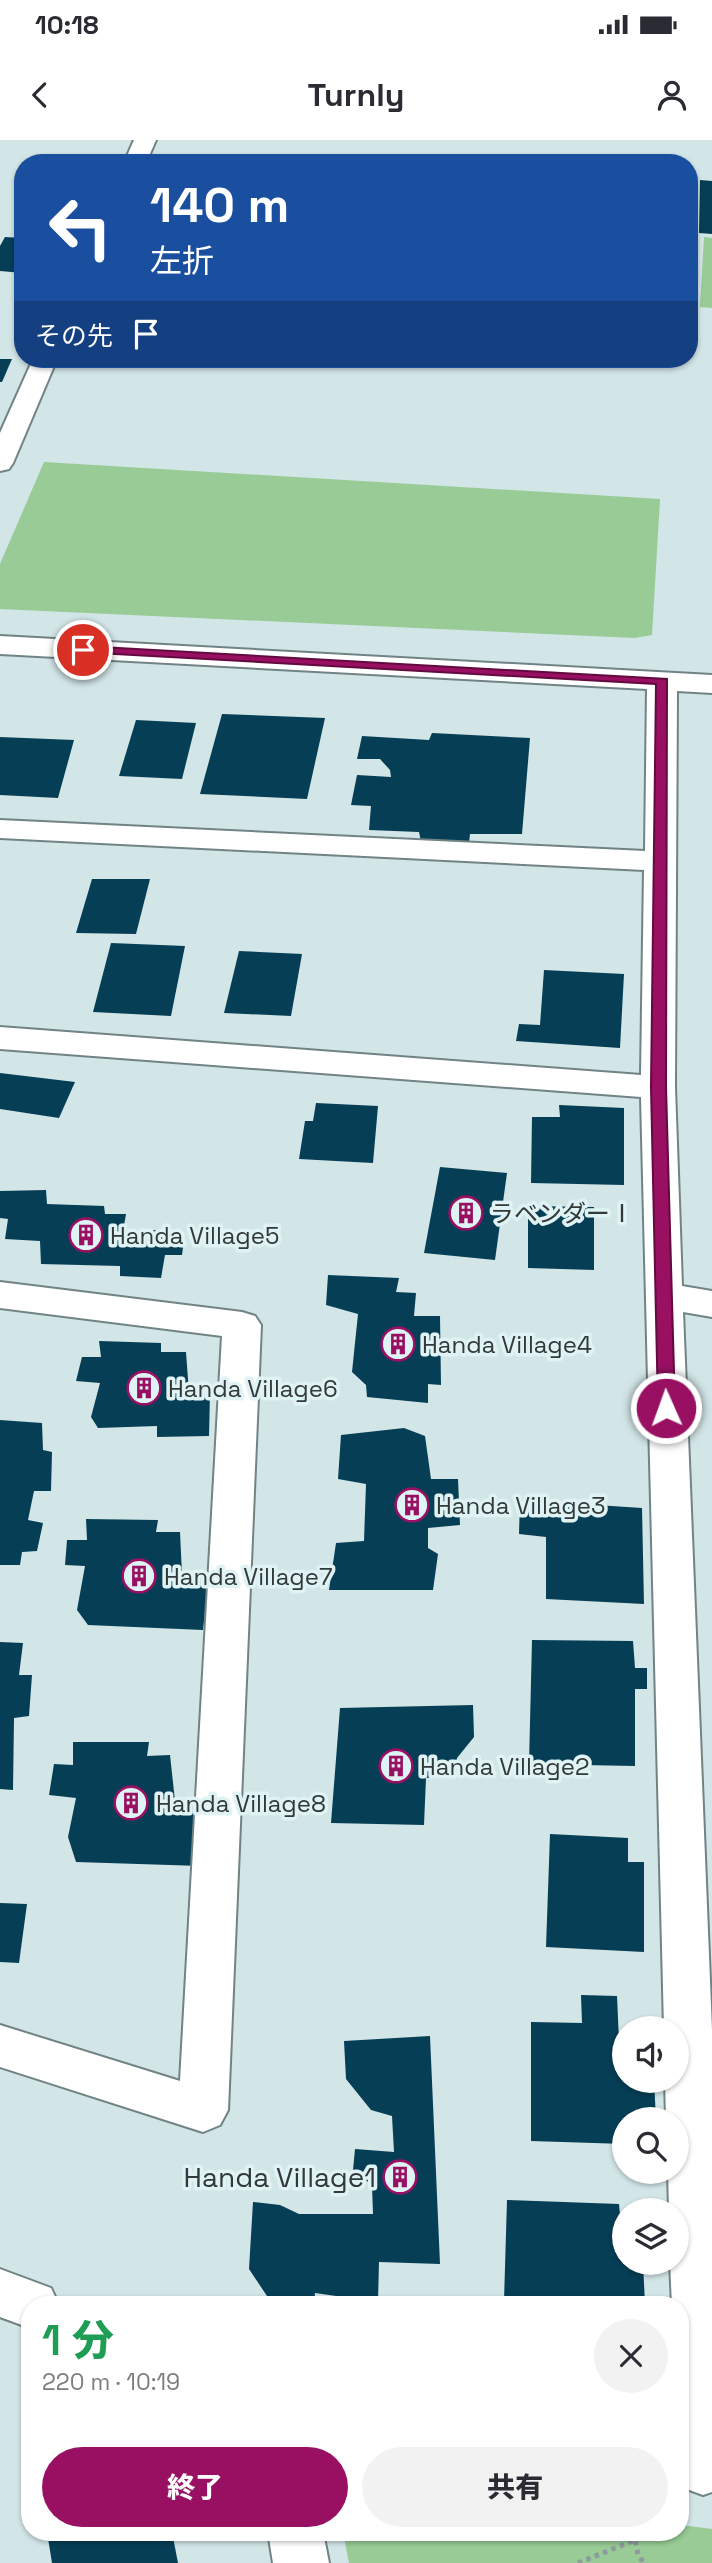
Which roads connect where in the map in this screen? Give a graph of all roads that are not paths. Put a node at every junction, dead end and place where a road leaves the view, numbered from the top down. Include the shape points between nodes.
1 (41, 368) edge
2 (0, 463) edge
3 (0, 645) edge
4 (662, 681) junction
5 (712, 684) edge
6 (0, 829) edge
7 (660, 861) junction
8 (0, 1038) edge
9 (658, 1087) junction
10 (0, 1295) edge
11 (663, 1296) junction
12 (712, 1304) edge
13 (0, 2046) edge
14 (0, 2293) edge
15 (21, 2301) edge
16 (699, 2468) edge
17 (297, 2541) edge
18 (301, 2563) edge

1 - 2 street
3 - 4 street
4 - 5 street
4 - 7 street
6 - 7 street
7 - 9 street
8 - 9 street
9 - 11 street
10 - 13 street via 242,1325 203,2110
11 - 12 street
11 - 16 street
14 - 15 street
17 - 18 street

